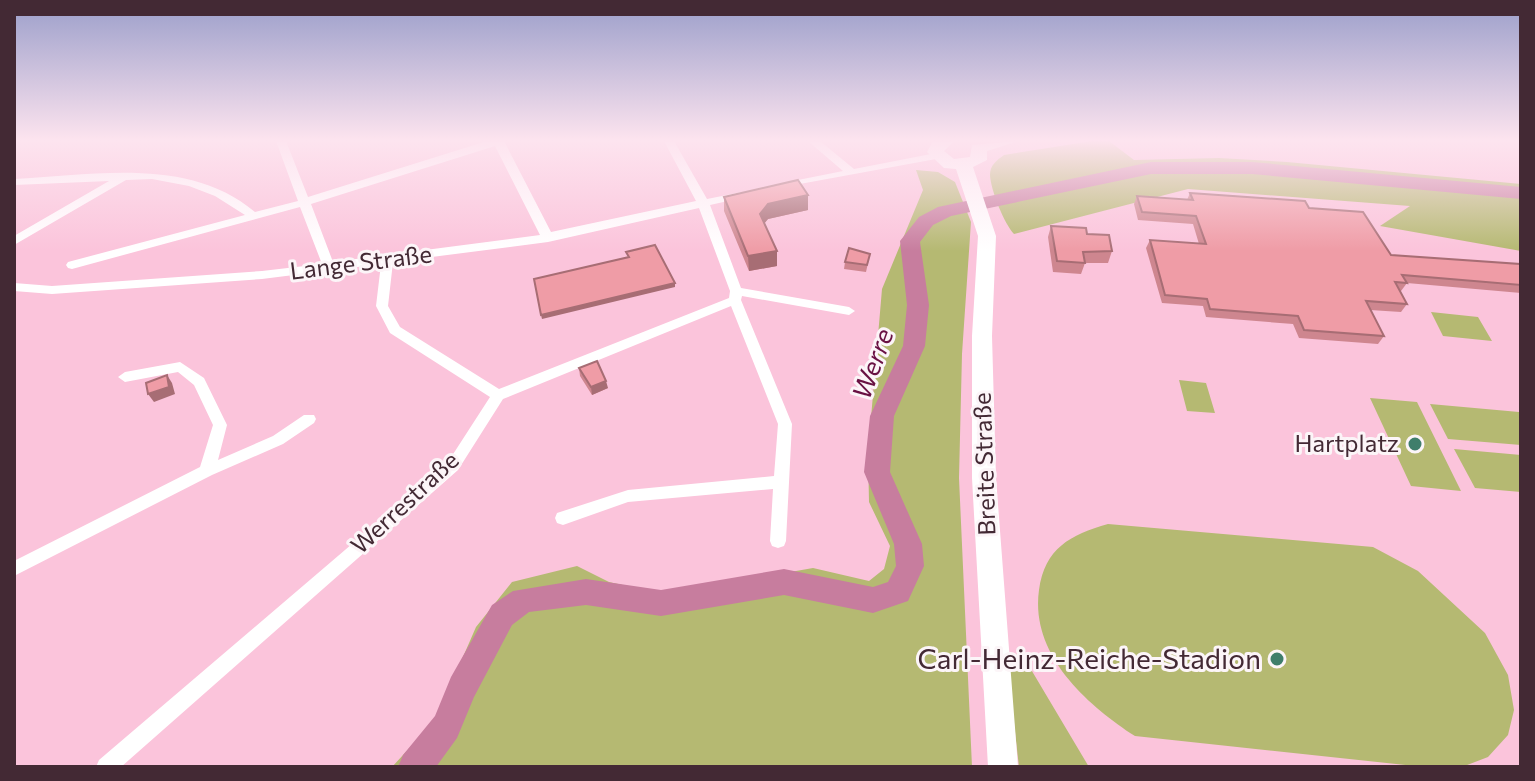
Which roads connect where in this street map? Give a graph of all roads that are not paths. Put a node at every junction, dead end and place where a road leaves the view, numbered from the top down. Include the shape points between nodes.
1 (114, 177) edge
2 (124, 177) edge
3 (135, 177) edge
4 (293, 177) edge
5 (383, 177) edge
6 (517, 177) edge
7 (689, 177) edge
8 (816, 177) edge
9 (969, 177) edge
10 (14, 182) edge
11 (766, 189) edge
12 (750, 193) edge
13 (302, 203) junction
14 (703, 203) junction
15 (253, 216) junction
16 (548, 238) junction
17 (14, 241) edge
18 (387, 261) junction
19 (72, 265) dead end
20 (329, 267) junction
21 (14, 287) edge
22 (735, 296) junction
23 (849, 311) dead end
24 (125, 377) dead end
25 (498, 395) junction
26 (309, 419) dead end
27 (207, 471) junction
28 (780, 482) junction
29 (563, 518) dead end
30 (778, 541) dead end
31 (14, 569) edge
32 (106, 767) edge
33 (1003, 767) edge

1 - 10 street
2 - 17 street
3 - 15 street via 206,187
4 - 13 street
5 - 13 street
6 - 16 street
7 - 14 street
8 - 11 street
9 - 33 main road, Breite Straße via 987,236 982,314 984,478
12 - 14 street, Lange Straße
13 - 15 street
13 - 20 street
14 - 16 street, Lange Straße
14 - 22 street
15 - 19 street
16 - 18 street, Lange Straße
18 - 20 street, Lange Straße
18 - 25 street via 382,306 395,330
20 - 21 street, Lange Straße via 52,290
22 - 23 street
22 - 25 street
22 - 28 street via 785,424
24 - 27 street via 180,367 199,382 220,425
25 - 32 street, Werrestraße via 453,466
26 - 27 street via 278,440
27 - 31 street
28 - 29 street via 628,496
28 - 30 street

